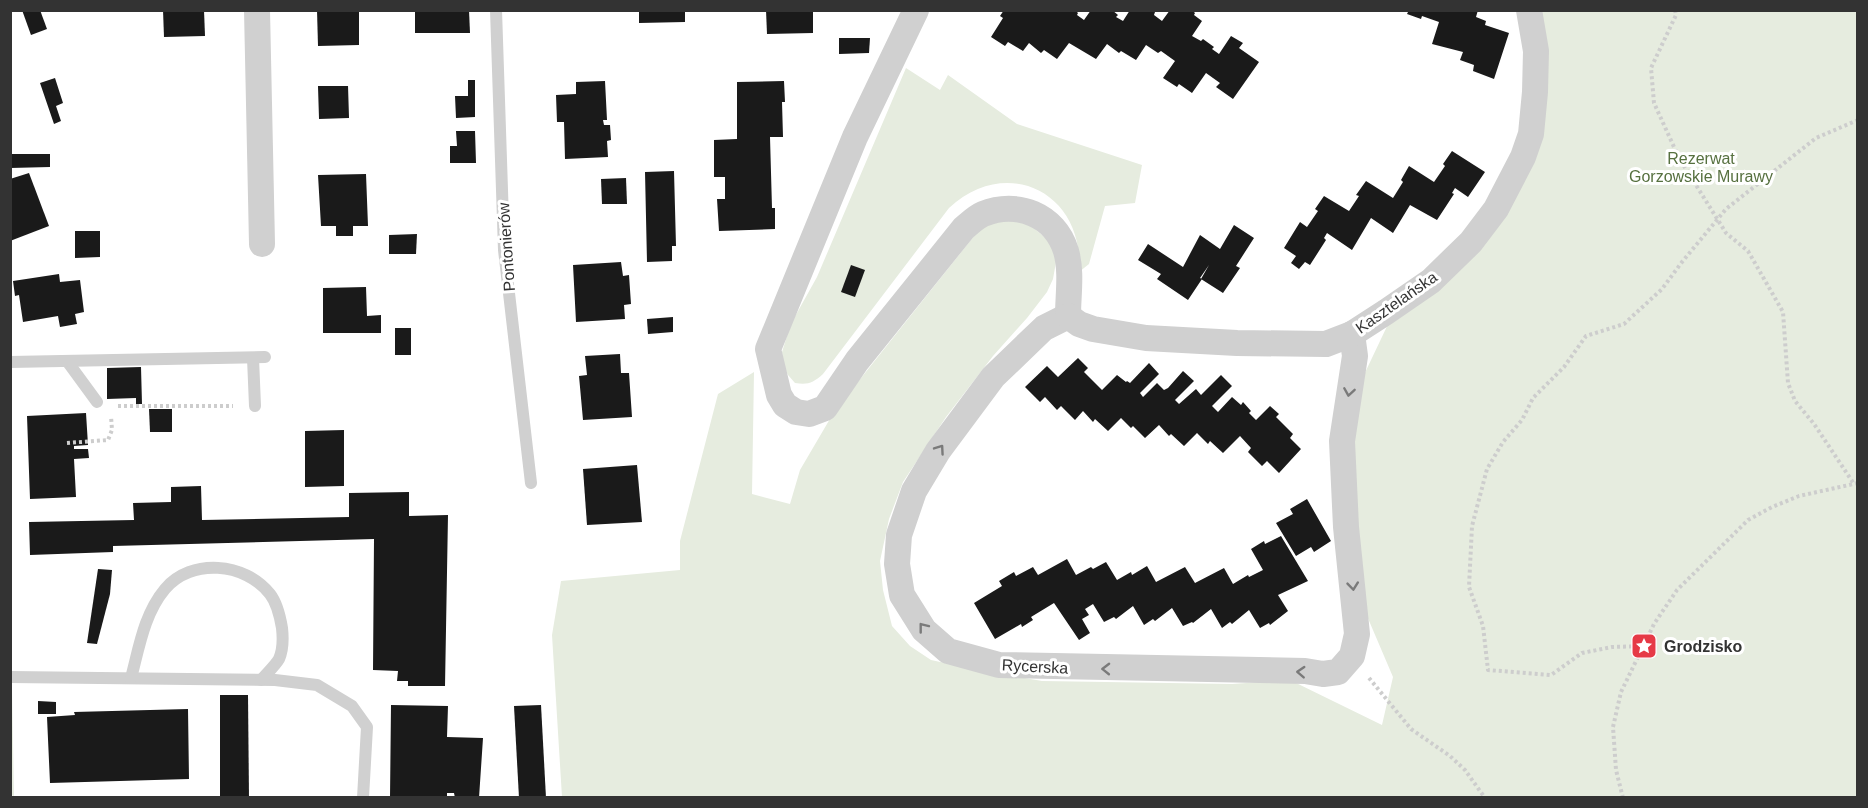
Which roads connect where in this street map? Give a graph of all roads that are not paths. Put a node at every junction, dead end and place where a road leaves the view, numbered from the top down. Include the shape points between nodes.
1 (257, 10) edge
2 (496, 10) edge
3 (916, 10) edge
4 (1529, 10) edge
5 (262, 244) dead end
6 (1068, 316) junction
7 (1352, 334) junction
8 (67, 361) junction
9 (10, 362) edge
10 (97, 402) dead end
11 (255, 406) road end
12 (531, 483) dead end
13 (10, 677) edge
14 (131, 678) junction
15 (261, 680) junction
16 (363, 798) edge

1 - 5 street
2 - 12 lane, Pontonierów via 504,250
3 - 6 street via 855,137 768,349 779,395 784,405 796,412 809,414 825,408 964,228 981,215 997,210 1022,209 1043,217 1057,234 1069,271
4 - 7 street, Kasztelańska via 1536,51 1531,134 1496,209 1471,242 1431,281
6 - 7 street, Kasztelańska via 1093,329 1146,338 1326,344
7 -> 6 street, Rycerska via 1355,356 1342,441 1357,634 1352,656 1338,672 999,665 948,651 924,630 902,595 897,564 899,535 914,491 938,451 993,377 1044,328
8 - 9 lane
8 - 10 lane
8 - 11 lane via 259,357
13 - 14 lane
14 - 15 lane
14 - 15 lane via 144,629 166,587 185,573 208,567 231,569 252,578 270,594 280,614 283,637 279,659
15 - 16 lane via 317,685 352,706 367,727

